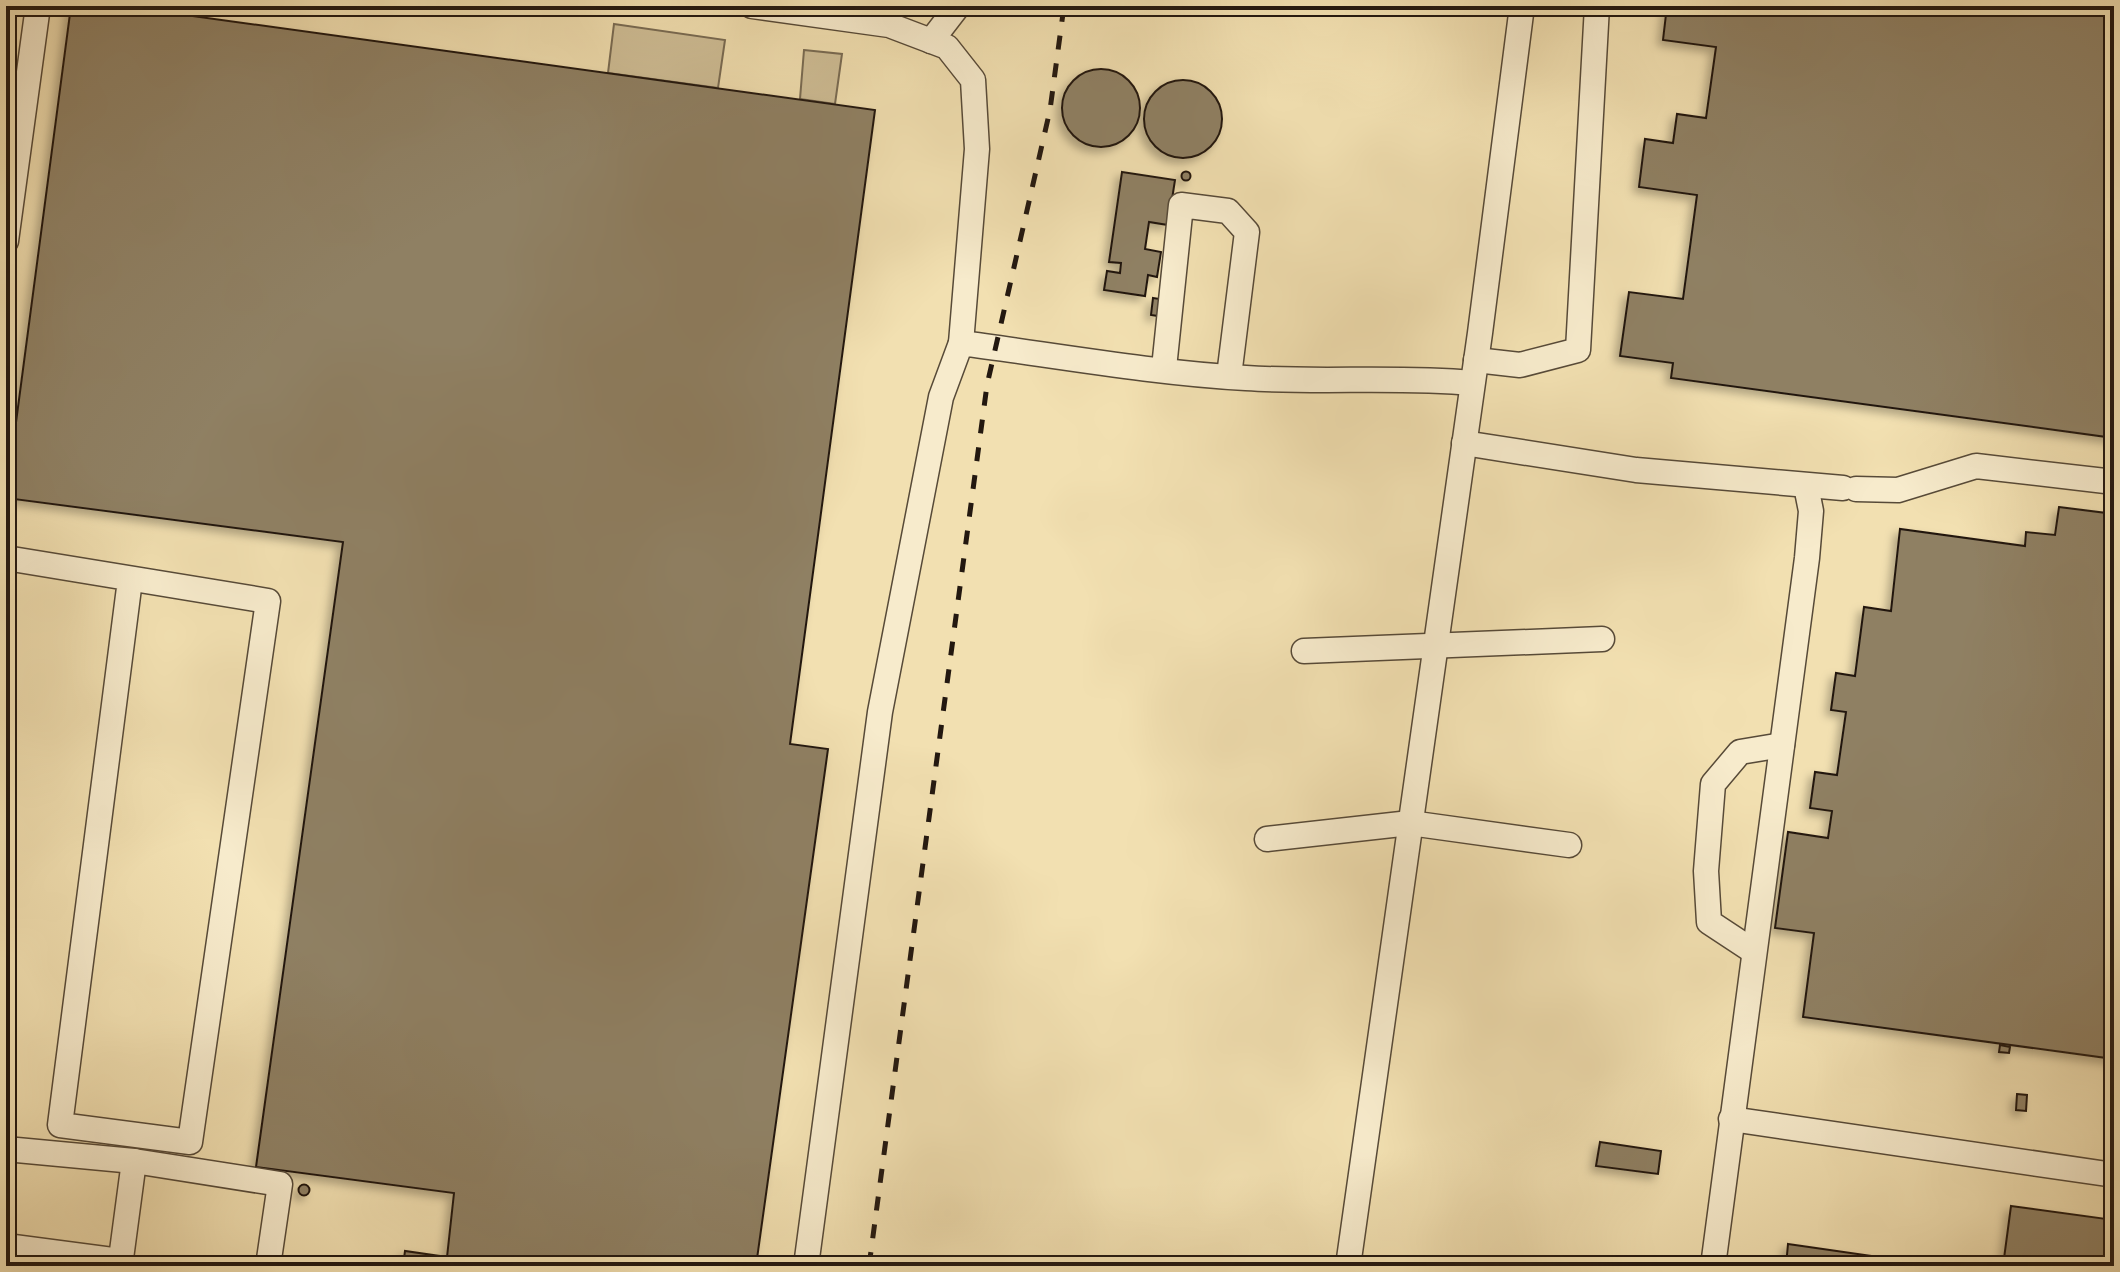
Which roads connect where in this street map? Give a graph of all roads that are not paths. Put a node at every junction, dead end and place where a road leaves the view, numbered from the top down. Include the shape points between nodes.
1 (38, 6) edge
2 (752, 6) edge
3 (958, 6) edge
4 (1522, 6) edge
5 (1597, 6) edge
6 (931, 41) junction
7 (6, 241) edge
8 (961, 343) junction
9 (1164, 368) junction
10 (1474, 372) junction
11 (1229, 376) junction
12 (1464, 443) junction
13 (2114, 482) edge
14 (1806, 486) junction
15 (6, 558) edge
16 (130, 580) junction
17 (1602, 639) dead end
18 (1435, 646) junction
19 (1304, 651) dead end
20 (1782, 745) junction
21 (1410, 823) junction
22 (1267, 839) dead end
23 (1569, 845) dead end
24 (1753, 951) junction
25 (1731, 1119) junction
26 (6, 1149) edge
27 (134, 1161) junction
28 (2114, 1175) edge
29 (6, 1246) edge
30 (120, 1264) edge
31 (268, 1266) edge
32 (806, 1266) edge
33 (1348, 1266) edge
34 (1713, 1266) edge

1 - 7 lane
2 - 6 lane via 889,25
3 - 6 lane
4 - 10 lane
5 - 10 lane via 1578,350
6 - 8 lane via 947,47 973,80 977,149
8 - 9 lane
8 - 32 lane via 941,397 880,712
9 - 11 lane
9 - 11 lane via 1181,205 1228,211 1247,232
10 - 11 lane via 1318,382
10 - 12 lane
12 - 14 lane via 1636,470
12 - 18 lane
13 - 14 lane via 1976,466 1898,490
14 - 20 lane via 1811,511 1807,557
15 - 16 lane
16 - 16 lane via 268,601 190,1142 60,1125
17 - 18 lane
18 - 19 lane
18 - 21 lane
20 - 24 lane
20 - 24 lane via 1740,752 1713,784 1706,871 1709,922
21 - 22 lane
21 - 23 lane
21 - 33 lane
24 - 25 lane
25 - 28 lane
25 - 34 lane
26 - 27 lane
27 - 30 lane
27 - 31 lane via 280,1184
29 - 30 lane

